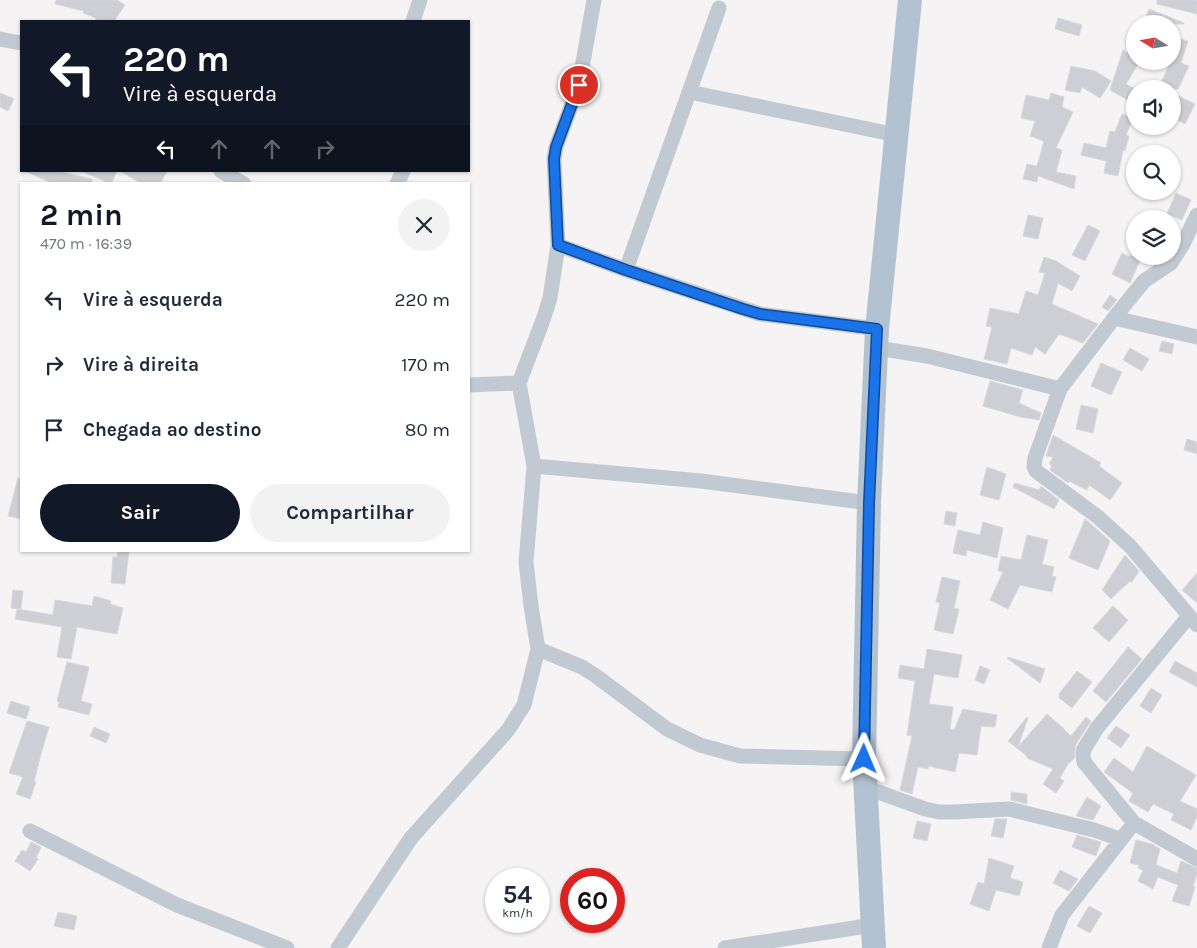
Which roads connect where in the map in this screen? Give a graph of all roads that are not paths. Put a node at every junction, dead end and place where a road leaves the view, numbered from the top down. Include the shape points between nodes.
1 (420, 0) edge
2 (594, 0) edge
3 (910, 0) edge
4 (719, 8) dead end
5 (413, 20) edge
6 (0, 39) edge
7 (20, 43) edge
8 (690, 92) junction
9 (896, 135) junction
10 (223, 172) edge
11 (240, 182) edge
12 (1197, 216) edge
13 (558, 245) junction
14 (626, 270) junction
15 (1114, 318) junction
16 (1197, 337) edge
17 (877, 338) junction
18 (519, 383) junction
19 (470, 385) edge
20 (1060, 389) junction
21 (534, 466) junction
22 (869, 503) junction
23 (1193, 621) edge
24 (538, 649) junction
25 (864, 759) junction
26 (867, 788) junction
27 (1134, 823) junction
28 (30, 830) dead end
29 (1120, 839) junction
30 (1197, 860) edge
31 (873, 925) junction
32 (287, 948) edge
33 (338, 948) edge
34 (725, 948) edge
35 (874, 948) edge
36 (1049, 948) edge

1 - 5 street
2 - 13 street via 579,85 554,159
3 - 9 main road
4 - 8 street
6 - 7 street
8 - 9 street
8 - 14 street
9 - 17 main road
10 - 11 street
12 - 15 street via 1171,263 1144,281
13 - 14 street
13 - 18 street via 550,298
14 - 17 street via 760,314
15 - 16 street
15 - 20 street
17 - 20 street via 927,356
17 - 22 main road
18 - 19 street
18 - 21 street
20 - 23 street via 1035,458 1036,472 1098,517 1123,540
21 - 22 street via 701,481
21 - 24 street via 526,562
22 - 25 main road
23 - 27 street via 1097,728 1084,749 1084,762
24 - 25 street via 582,667 667,729 700,745 740,756
24 - 33 street via 524,705 508,730 411,838
25 - 26 main road
26 - 29 street via 925,810 1009,809
26 - 31 main road
27 - 29 street
27 - 30 street
28 - 32 street via 177,905
29 - 36 street via 1062,915
31 - 34 street
31 - 35 main road

